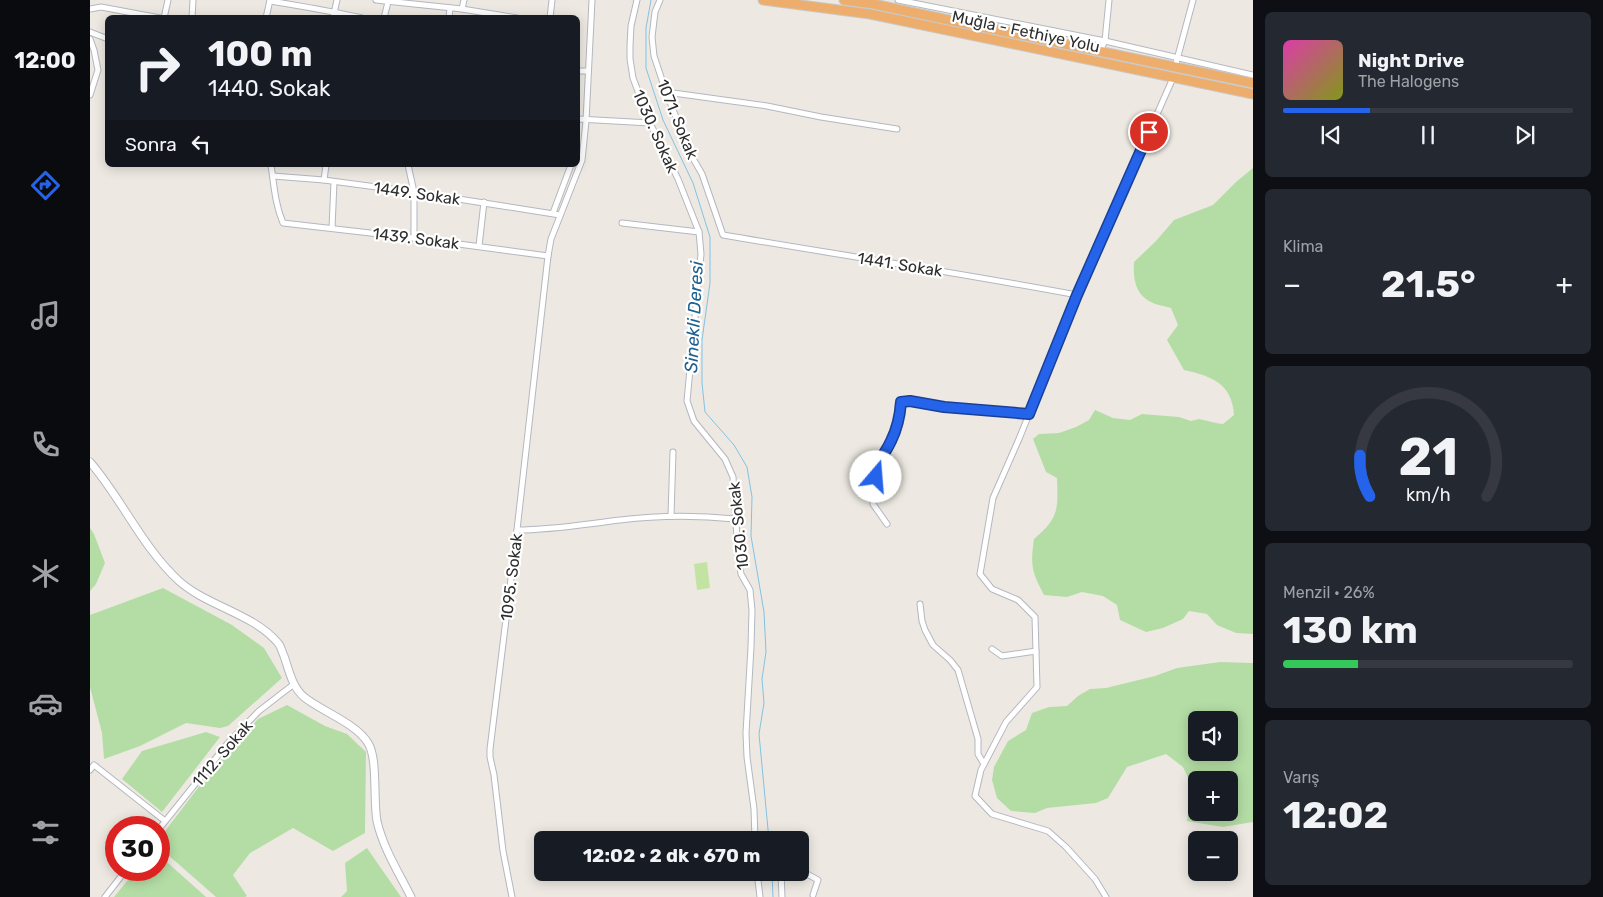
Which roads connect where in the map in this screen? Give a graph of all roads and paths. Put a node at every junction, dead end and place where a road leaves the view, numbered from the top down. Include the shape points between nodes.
1 (100, 0) edge
2 (168, 0) edge
3 (193, 0) edge
4 (337, 0) edge
5 (376, 0) edge
6 (464, 0) edge
7 (552, 0) edge
8 (592, 0) edge
9 (637, 0) edge
10 (660, 0) edge
11 (763, 0) edge
12 (844, 0) edge
13 (898, 0) edge
14 (1109, 0) edge
15 (1193, 0) edge
16 (270, 1) edge
17 (388, 2) junction
18 (409, 2) edge
19 (102, 7) junction
20 (450, 8) junction
21 (90, 9) edge
22 (462, 9) junction
23 (144, 15) edge
24 (165, 15) edge
25 (192, 15) edge
26 (267, 15) edge
27 (334, 15) edge
28 (385, 15) edge
29 (449, 15) edge
30 (499, 15) edge
31 (550, 15) edge
32 (90, 32) edge
33 (105, 38) edge
34 (90, 39) edge
35 (1105, 41) junction
36 (1100, 51) junction
37 (1176, 62) junction
38 (580, 71) edge
39 (588, 71) junction
40 (1253, 75) edge
41 (1173, 78) junction
42 (1253, 83) edge
43 (666, 92) junction
44 (1253, 94) edge
45 (90, 95) edge
46 (580, 120) edge
47 (586, 121) junction
48 (650, 123) junction
49 (897, 129) dead end
50 (580, 165) edge
51 (271, 167) edge
52 (326, 167) edge
53 (408, 167) edge
54 (570, 167) edge
55 (579, 167) edge
56 (273, 176) junction
57 (324, 180) junction
58 (334, 182) junction
59 (414, 192) junction
60 (484, 202) junction
61 (553, 213) junction
62 (560, 215) junction
63 (622, 223) dead end
64 (332, 228) junction
65 (699, 232) junction
66 (723, 235) joint
67 (414, 238) junction
68 (479, 246) junction
69 (548, 256) junction
70 (1077, 295) junction
71 (1029, 414) junction
72 (673, 452) dead end
73 (90, 462) edge
74 (671, 516) junction
75 (735, 519) junction
76 (887, 524) dead end
77 (517, 530) junction
78 (920, 604) dead end
79 (992, 649) dead end
80 (1036, 651) junction
81 (294, 684) junction
82 (984, 764) junction
83 (90, 770) edge
84 (159, 816) edge
85 (169, 816) edge
86 (755, 831) edge
87 (809, 875) edge
88 (117, 881) edge
89 (758, 881) edge
90 (781, 881) edge
91 (813, 895) dead end
92 (105, 897) edge
93 (412, 897) edge
94 (512, 897) edge
95 (760, 897) edge
96 (782, 897) edge
97 (1106, 897) edge

1 - 19 street
2 - 24 street
3 - 25 street
4 - 27 street
5 - 17 street
6 - 22 street
7 - 31 street
8 - 39 street, 1095. Sokak
9 - 48 street, 1030. Sokak via 631,26 630,59 633,78
10 - 43 street, 1071. Sokak via 652,37 654,56
11 - 41 highway, Muğla - Fethiye Yolu via 870,14
12 - 36 highway, Muğla - Fethiye Yolu
13 - 35 street
14 - 35 street
15 - 37 street
16 - 26 street
16 - 27 street via 310,7
17 - 18 street
17 - 28 street
18 - 20 street
19 - 21 street
19 - 23 street
20 - 22 street
20 - 29 street
22 - 30 street
32 - 33 street
34 - 45 street via 98,70
35 - 36 street
35 - 37 street
36 - 37 highway, Muğla - Fethiye Yolu
37 - 40 street
37 - 42 highway, Muğla - Fethiye Yolu
38 - 39 street
39 - 47 street, 1095. Sokak
41 - 44 highway, Muğla - Fethiye Yolu
41 - 70 street
43 - 49 street
43 - 66 street, 1071. Sokak via 702,174
46 - 47 street
47 - 48 street
47 - 50 street, 1095. Sokak
48 - 65 street, 1030. Sokak via 678,179
51 - 56 street
52 - 57 street
53 - 59 street
54 - 61 street
55 - 62 street, 1095. Sokak
56 - 57 street, 1449. Sokak
56 - 64 street, 1439. Sokak via 283,223
57 - 58 street, 1449. Sokak
58 - 59 street, 1449. Sokak
58 - 64 street
59 - 60 street, 1449. Sokak
59 - 67 street
60 - 61 street, 1449. Sokak
60 - 68 street
61 - 62 street, 1449. Sokak
62 - 69 street, 1095. Sokak
63 - 65 street
64 - 67 street, 1439. Sokak
65 - 75 street, 1030. Sokak via 701,254 687,401 694,421 725,459 734,477
66 - 70 street, 1441. Sokak
67 - 68 street, 1439. Sokak
68 - 69 street, 1439. Sokak
69 - 77 street, 1095. Sokak
70 - 71 street
71 - 76 street via 901,402 892,440 878,463 872,504
71 - 80 street via 993,498 980,574 992,589 1018,600 1035,617
72 - 74 street
73 - 81 main road via 158,558 179,581 217,606 259,626 279,644
74 - 75 street
74 - 77 street
75 - 86 street, 1030. Sokak via 741,574 750,590 752,610 746,733
77 - 94 street, 1095. Sokak via 490,757
78 - 82 street via 922,620 934,645 958,670 978,740 978,754
79 - 80 street via 1002,656
80 - 82 street via 1036,687 1006,722
81 - 85 street, 1112. Sokak via 259,711 228,743
81 - 93 main road via 302,696 354,729 369,744 374,758 380,834
82 - 97 street via 975,796 992,814 1048,831 1095,879
83 - 84 street via 94,765
87 - 91 street via 818,880
88 - 92 street
89 - 95 street
90 - 96 street

